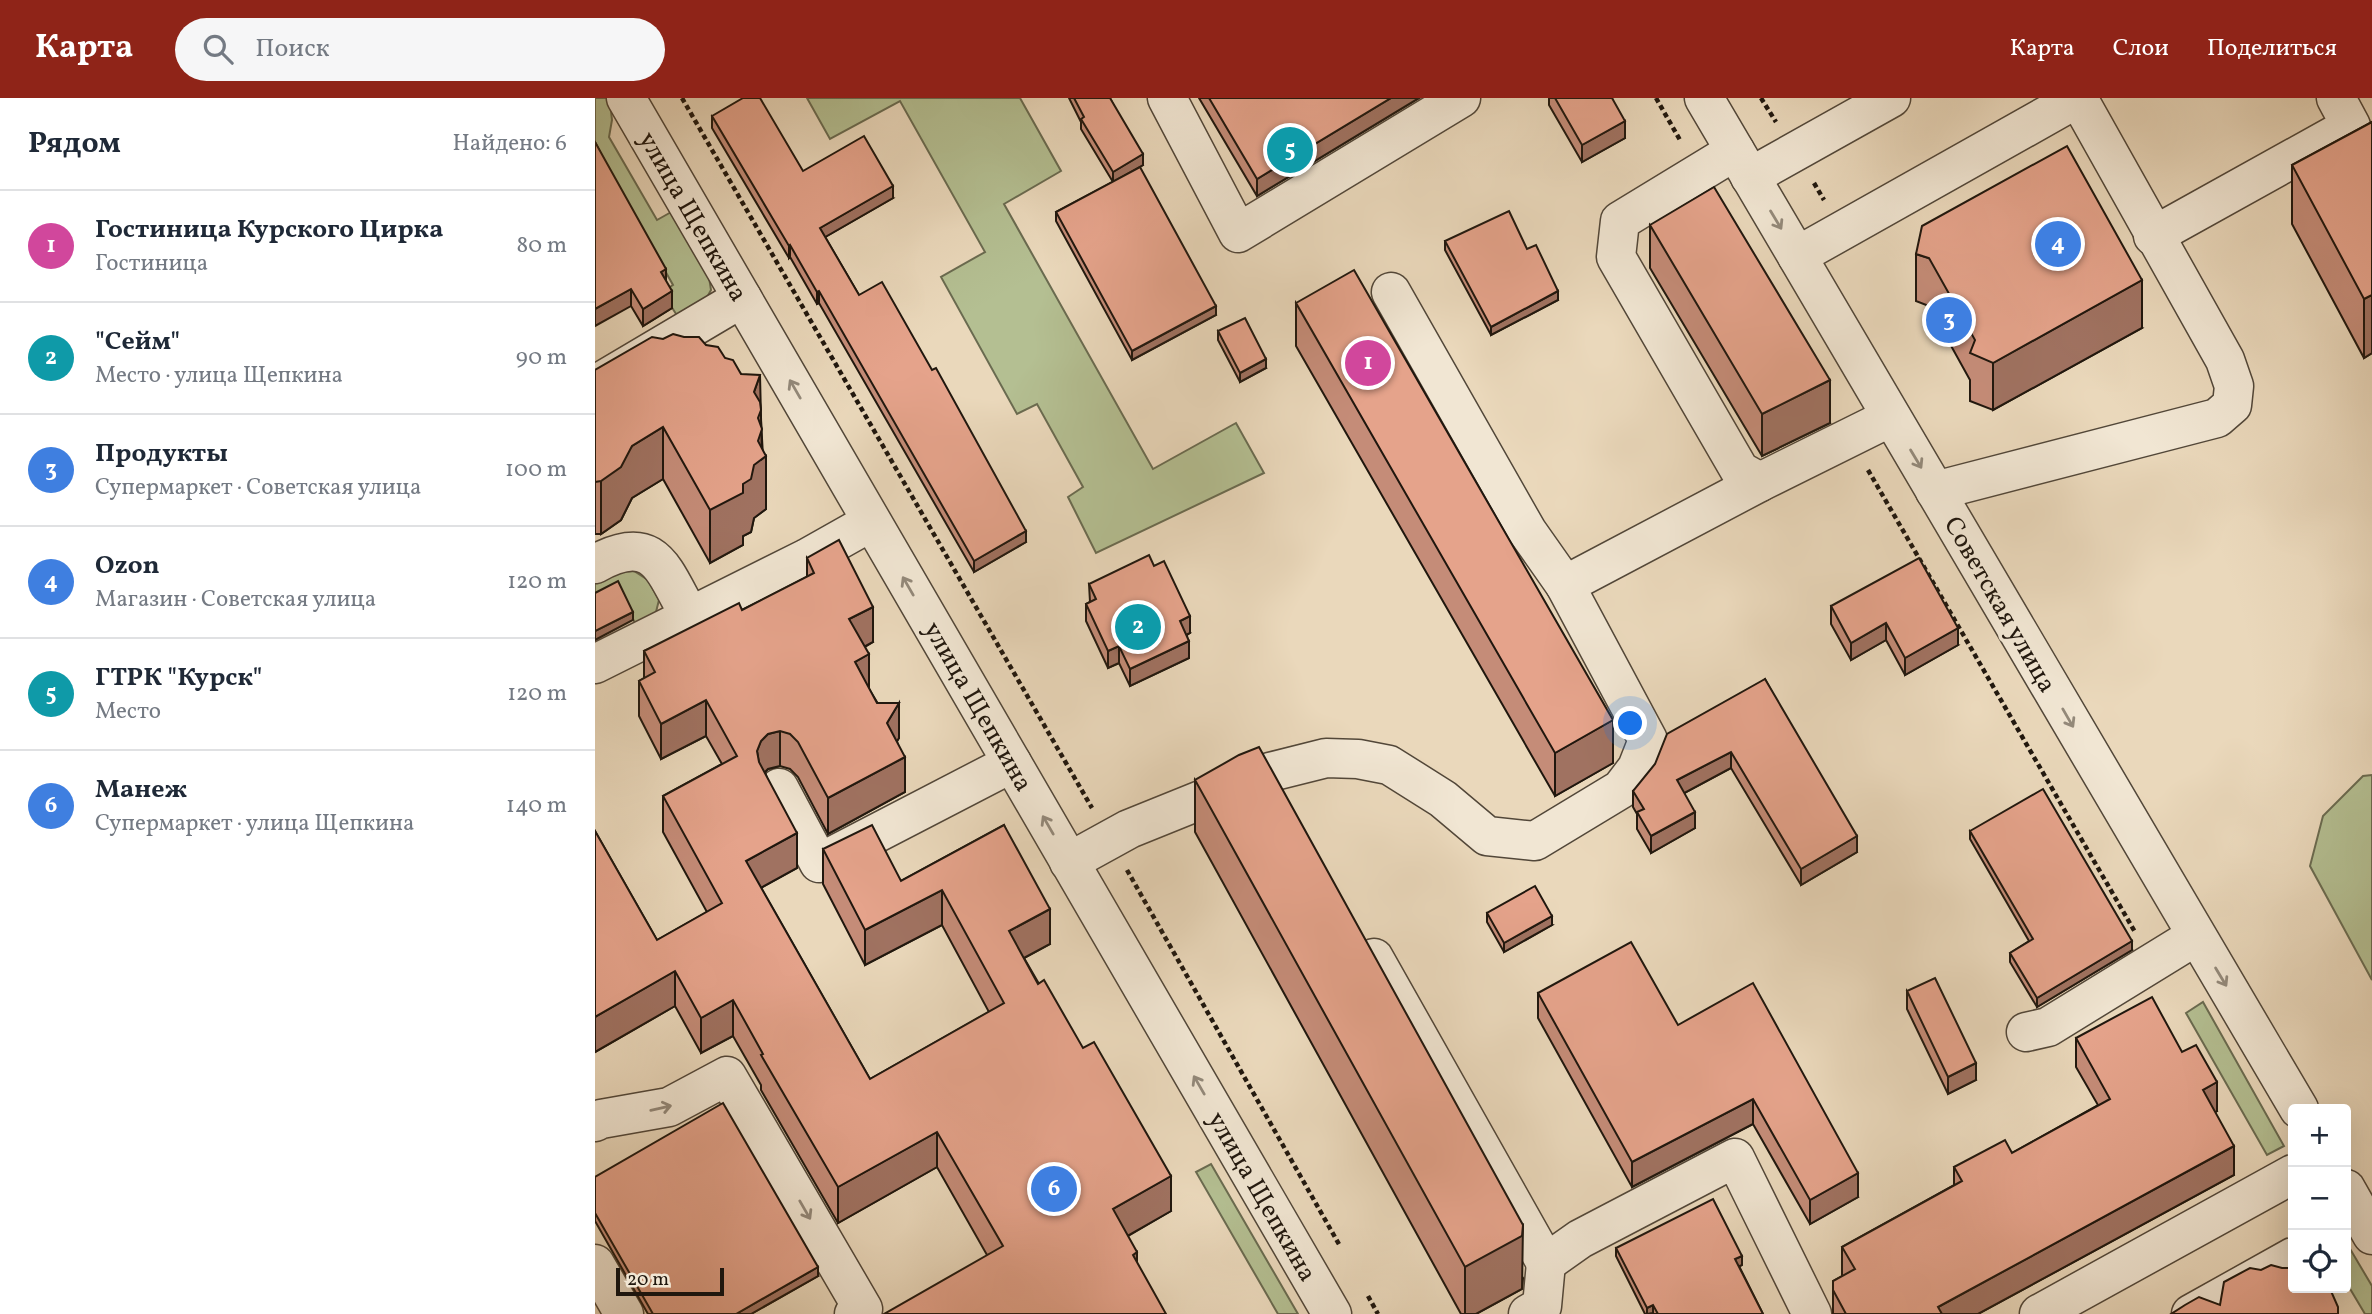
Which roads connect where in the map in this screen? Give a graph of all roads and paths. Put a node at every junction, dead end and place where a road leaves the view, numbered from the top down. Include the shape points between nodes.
1 (626, 98) edge
2 (682, 98) edge
3 (1167, 98) edge
4 (1461, 98) edge
5 (1656, 98) edge
6 (1703, 98) edge
7 (1891, 98) edge
8 (2078, 98) edge
9 (2336, 98) edge
10 (1743, 164) junction
11 (1699, 173) junction
12 (2153, 236) junction
13 (1797, 256) junction
14 (1391, 292) dead end
15 (742, 298) junction
16 (595, 386) edge
17 (1891, 417) junction
18 (1850, 437) junction
19 (1760, 482) junction
20 (1935, 491) junction
21 (871, 522) junction
22 (595, 564) edge
23 (1565, 585) junction
24 (689, 615) junction
25 (595, 664) edge
26 (1012, 763) junction
27 (1270, 772) junction
28 (779, 788) dead end
29 (1290, 808) edge
30 (1109, 838) junction
31 (1069, 862) junction
32 (1357, 928) edge
33 (2196, 936) junction
34 (2153, 963) junction
35 (2026, 1032) dead end
36 (2296, 1104) edge
37 (595, 1122) edge
38 (2288, 1177) edge
39 (1345, 1255) dead end
40 (2288, 1260) edge
41 (1546, 1263) junction
42 (595, 1264) edge
43 (1365, 1290) dead end
44 (624, 1314) edge
45 (854, 1314) edge
46 (1332, 1314) edge
47 (1378, 1314) edge
48 (1528, 1314) edge
49 (1812, 1314) edge
50 (2039, 1314) edge
51 (2191, 1314) edge

1 - 15 street, улица Щепкина
2 - 30 path
3 - 4 street via 1238,233
5 - 11 path
6 - 10 street, Советская улица
7 - 10 street
8 - 12 street
8 - 13 street
9 - 12 street via 2351,126
10 - 11 street
10 -> 13 street, Советская улица
11 - 19 street via 1620,221 1616,257 1740,471
12 - 20 street via 2225,359 2234,386 2232,405 2217,418
13 - 17 street, Советская улица
14 - 23 street via 1527,531
15 - 16 street
21 -> 15 street, улица Щепкина
17 - 18 street
17 -> 20 street, Советская улица
18 - 19 street
18 - 34 path
19 - 23 street
20 -> 33 street, Советская улица
21 - 24 street
26 -> 21 street, улица Щепкина
22 - 24 street via 637,550 658,560
23 - 27 street via 1649,740 1621,789 1535,841 1487,836 1443,799 1389,765 1327,758
24 - 25 street
26 - 28 street via 819,863
31 -> 26 street, улица Щепкина
27 - 29 street
27 - 30 street
30 - 31 street
30 - 39 path
46 -> 31 street, улица Щепкина
32 - 41 street
33 - 34 street
33 -> 36 street, Советская улица
34 - 35 street via 2049,1027
37 -> 45 street via 670,1107 727,1076 863,1309
38 - 50 street
40 - 51 street
41 - 48 street via 1542,1306
41 - 49 street via 1580,1239 1735,1158
42 - 44 street
43 - 47 path

